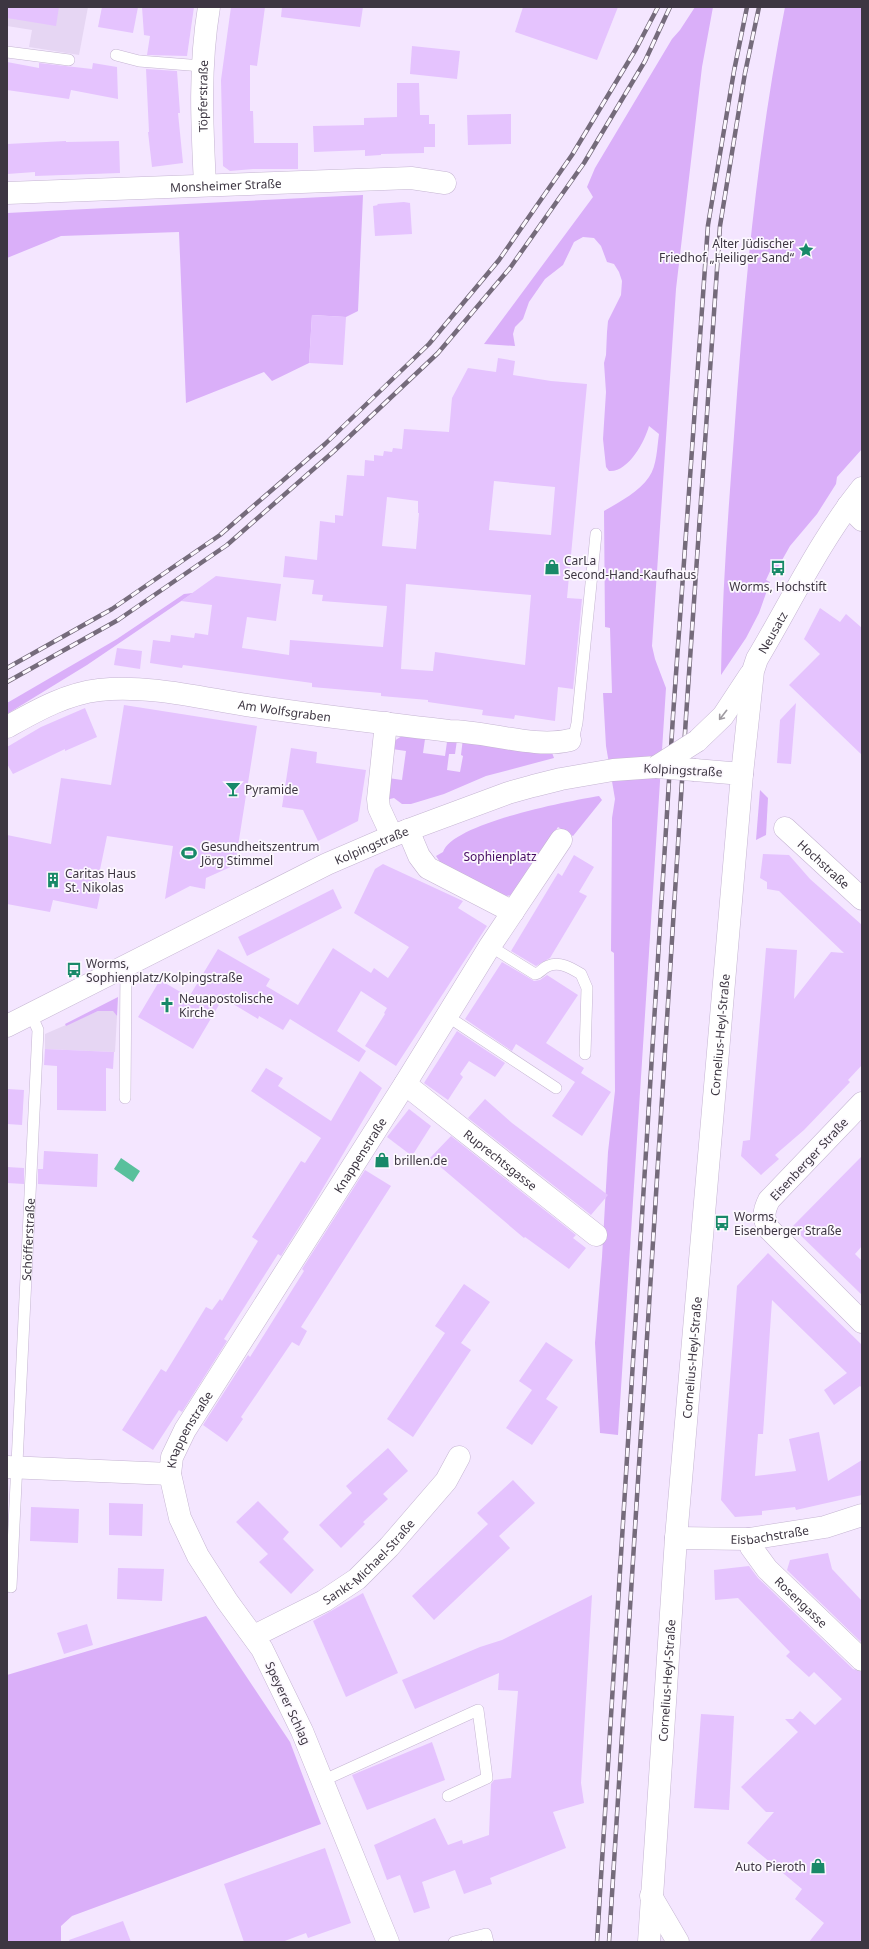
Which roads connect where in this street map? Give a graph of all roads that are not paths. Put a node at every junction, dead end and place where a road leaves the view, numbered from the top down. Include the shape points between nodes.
1 (209, 7) edge
2 (7, 52) edge
3 (116, 55) dead end
4 (69, 60) dead end
5 (202, 66) junction
6 (445, 183) dead end
7 (205, 185) junction
8 (7, 193) edge
9 (862, 488) edge
10 (855, 513) edge
11 (596, 534) dead end
12 (753, 671) junction
13 (386, 723) junction
14 (7, 727) edge
15 (570, 740) joint
16 (656, 767) junction
17 (742, 774) junction
18 (785, 828) dead end
19 (400, 833) junction
20 (561, 840) dead end
21 (862, 899) edge
22 (513, 912) junction
23 (490, 946) junction
24 (126, 966) junction
25 (31, 1014) junction
26 (447, 1016) junction
27 (7, 1026) edge
28 (586, 1054) dead end
29 (405, 1084) junction
30 (556, 1088) dead end
31 (125, 1098) dead end
32 (862, 1103) edge
33 (596, 1235) dead end
34 (862, 1322) edge
35 (459, 1458) dead end
36 (12, 1467) edge
37 (170, 1474) junction
38 (862, 1514) edge
39 (676, 1538) junction
40 (749, 1538) junction
41 (11, 1587) dead end
42 (254, 1636) junction
43 (862, 1660) edge
44 (322, 1781) junction
45 (448, 1796) dead end
46 (651, 1896) junction
47 (388, 1942) edge
48 (454, 1942) edge
49 (488, 1942) edge
50 (649, 1942) edge
51 (678, 1942) edge

1 - 5 street, Töpferstraße
2 - 4 lane
3 - 5 lane via 139,61
5 - 7 street, Töpferstraße via 201,120
6 - 7 street, Monsheimer Straße via 410,178
7 - 8 street, Monsheimer Straße
9 - 10 street, Neusatz
10 - 12 street, Neusatz via 826,539 757,659
11 - 15 lane via 577,723 574,736
12 -> 16 street, bridge via 723,716 697,741
12 - 17 street, Neusatz
13 - 14 street, Am Wolfsgraben via 121,688 76,694
13 - 15 street, Am Wolfsgraben via 469,731 545,743
13 - 19 street via 379,808
16 - 17 street, Kolpingstraße, bridge
16 - 19 street, Kolpingstraße via 613,770 540,784 508,793
17 - 39 street, Cornelius-Heyl-Straße
18 - 21 street, Hochstraße
19 - 22 street via 428,868
19 - 24 street, Kolpingstraße via 327,864
20 - 22 street, Knappenstraße
22 - 23 street, Knappenstraße
23 - 26 street, Knappenstraße
23 - 28 lane via 535,974 549,965 564,965 581,974 586,988
24 - 25 street, Kolpingstraße
24 - 31 lane
25 - 27 street, Kolpingstraße
25 - 36 lane, Schöfferstraße via 38,1030
26 - 29 street, Knappenstraße
26 - 30 lane
29 - 33 street, Ruprechtsgasse
29 - 37 street, Knappenstraße via 184,1430 172,1457
32 - 34 street, Eisenberger Straße via 769,1200 764,1210 764,1219 771,1232
35 - 42 street, Sankt-Michael-Straße via 446,1481 389,1548 357,1579 324,1601
36 - 37 street
36 - 41 lane, Schöfferstraße
37 - 42 street, Speyerer Schlag via 180,1518 198,1556 226,1601
38 - 40 street, Eisbachstraße via 825,1527
39 - 40 street, Eisbachstraße
39 - 46 street, Cornelius-Heyl-Straße
40 - 43 street, Rosengasse via 751,1547 767,1569
42 - 44 street, Speyerer Schlag via 302,1731
44 - 45 lane via 478,1710 487,1778
44 - 47 street, Speyerer Schlag
46 - 50 street, Cornelius-Heyl-Straße
46 - 51 street
48 - 49 lane via 486,1934

